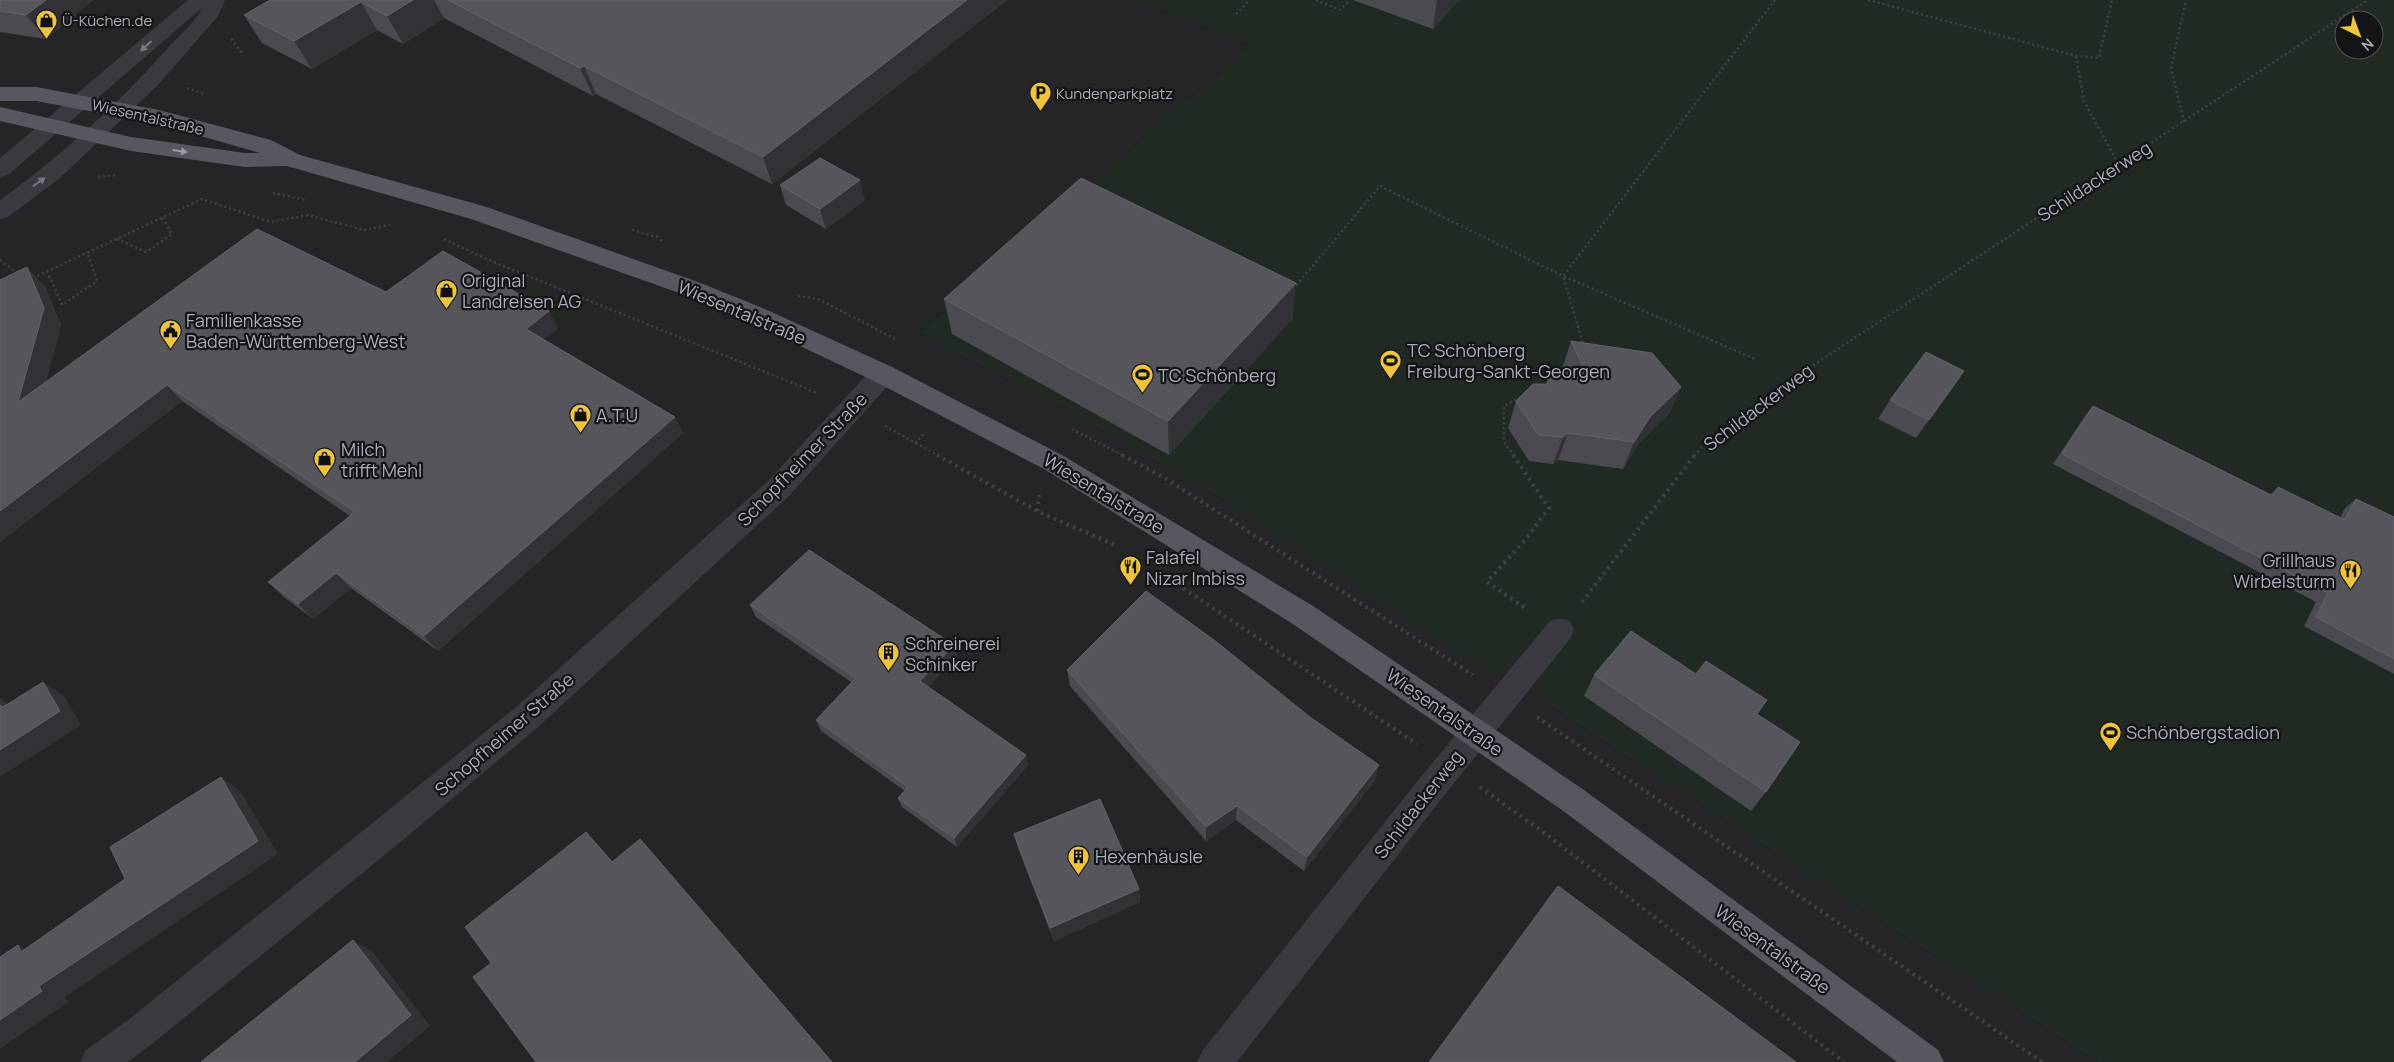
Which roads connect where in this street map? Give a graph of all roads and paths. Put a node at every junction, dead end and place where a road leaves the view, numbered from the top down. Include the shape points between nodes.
1 (200, 0) edge
2 (215, 0) edge
3 (1250, 0) edge
4 (1316, 0) edge
5 (1350, 0) edge
6 (1775, 0) edge
7 (1868, 0) edge
8 (2112, 0) edge
9 (2186, 0) edge
10 (2368, 0) edge
11 (1236, 14) dead end
12 (228, 36) dead end
13 (243, 54) dead end
14 (2076, 56) junction
15 (0, 94) edge
16 (79, 102) junction
17 (121, 110) junction
18 (0, 114) edge
19 (2184, 122) junction
20 (50, 126) junction
21 (93, 136) junction
22 (292, 160) junction
23 (2119, 165) junction
24 (0, 170) edge
25 (120, 175) dead end
26 (93, 177) dead end
27 (272, 192) dead end
28 (310, 200) dead end
29 (0, 211) edge
30 (162, 217) junction
31 (398, 222) dead end
32 (438, 236) dead end
33 (117, 238) junction
34 (87, 252) junction
35 (0, 260) edge
36 (47, 271) junction
37 (20, 274) edge
38 (1563, 276) junction
39 (27, 280) edge
40 (1291, 292) edge
41 (1586, 351) edge
42 (1755, 359) dead end
43 (1572, 370) edge
44 (883, 374) junction
45 (1554, 379) edge
46 (1529, 392) edge
47 (852, 407) junction
48 (1041, 487) dead end
49 (1037, 511) junction
50 (1121, 547) dead end
51 (1154, 569) dead end
52 (1534, 613) dead end
53 (1560, 630) joint
54 (1475, 732) junction
55 (1449, 765) junction
56 (98, 1062) edge
57 (1215, 1062) edge
58 (1844, 1062) edge
59 (1926, 1062) edge

1 -> 16 street
2 - 17 street via 211,12
3 - 11 path
4 - 5 path via 1340,10
6 - 38 path
7 - 14 path
8 - 14 path via 2099,58
9 - 19 path via 2171,68
10 - 19 path, Schildackerweg
12 - 13 path
14 - 23 path via 2084,101
15 - 16 main road, Wiesentalstraße via 36,94
16 - 17 main road, Wiesentalstraße
16 - 20 street
17 - 21 street
17 - 22 main road, Wiesentalstraße via 160,117 263,145
18 - 20 main road, Wiesentalstraße
19 - 23 path, Schildackerweg
20 - 21 main road, Wiesentalstraße
20 - 24 street
21 -> 22 main road, Wiesentalstraße via 245,160
29 -> 21 street via 52,173
22 - 44 main road, Wiesentalstraße via 478,213 690,288
23 - 53 path, Schildackerweg via 1821,360 1704,444
25 - 26 path
27 - 28 path
30 - 31 path via 202,199 271,222 308,215 364,230
30 - 33 path
30 - 33 path via 172,234 146,252
32 - 47 path via 484,258
33 - 34 path
34 - 36 path
34 - 36 path via 97,281 62,305
35 - 37 path
36 - 39 path
38 - 40 path via 1380,186
38 - 41 path
38 - 42 path
43 - 45 path
44 - 47 street, Schopfheimer Straße
44 - 54 main road, Wiesentalstraße via 1054,462 1141,514 1303,614
46 - 52 path via 1504,406 1504,442 1549,508 1487,582
47 - 49 path
47 - 56 street, Schopfheimer Straße via 778,488 526,718
48 - 49 path
49 - 50 path
51 - 55 path
53 - 54 street, Schildackerweg
54 - 55 street, Schildackerweg
54 - 59 main road, Wiesentalstraße
55 - 57 street, Schildackerweg
55 - 58 path via 1548,835

